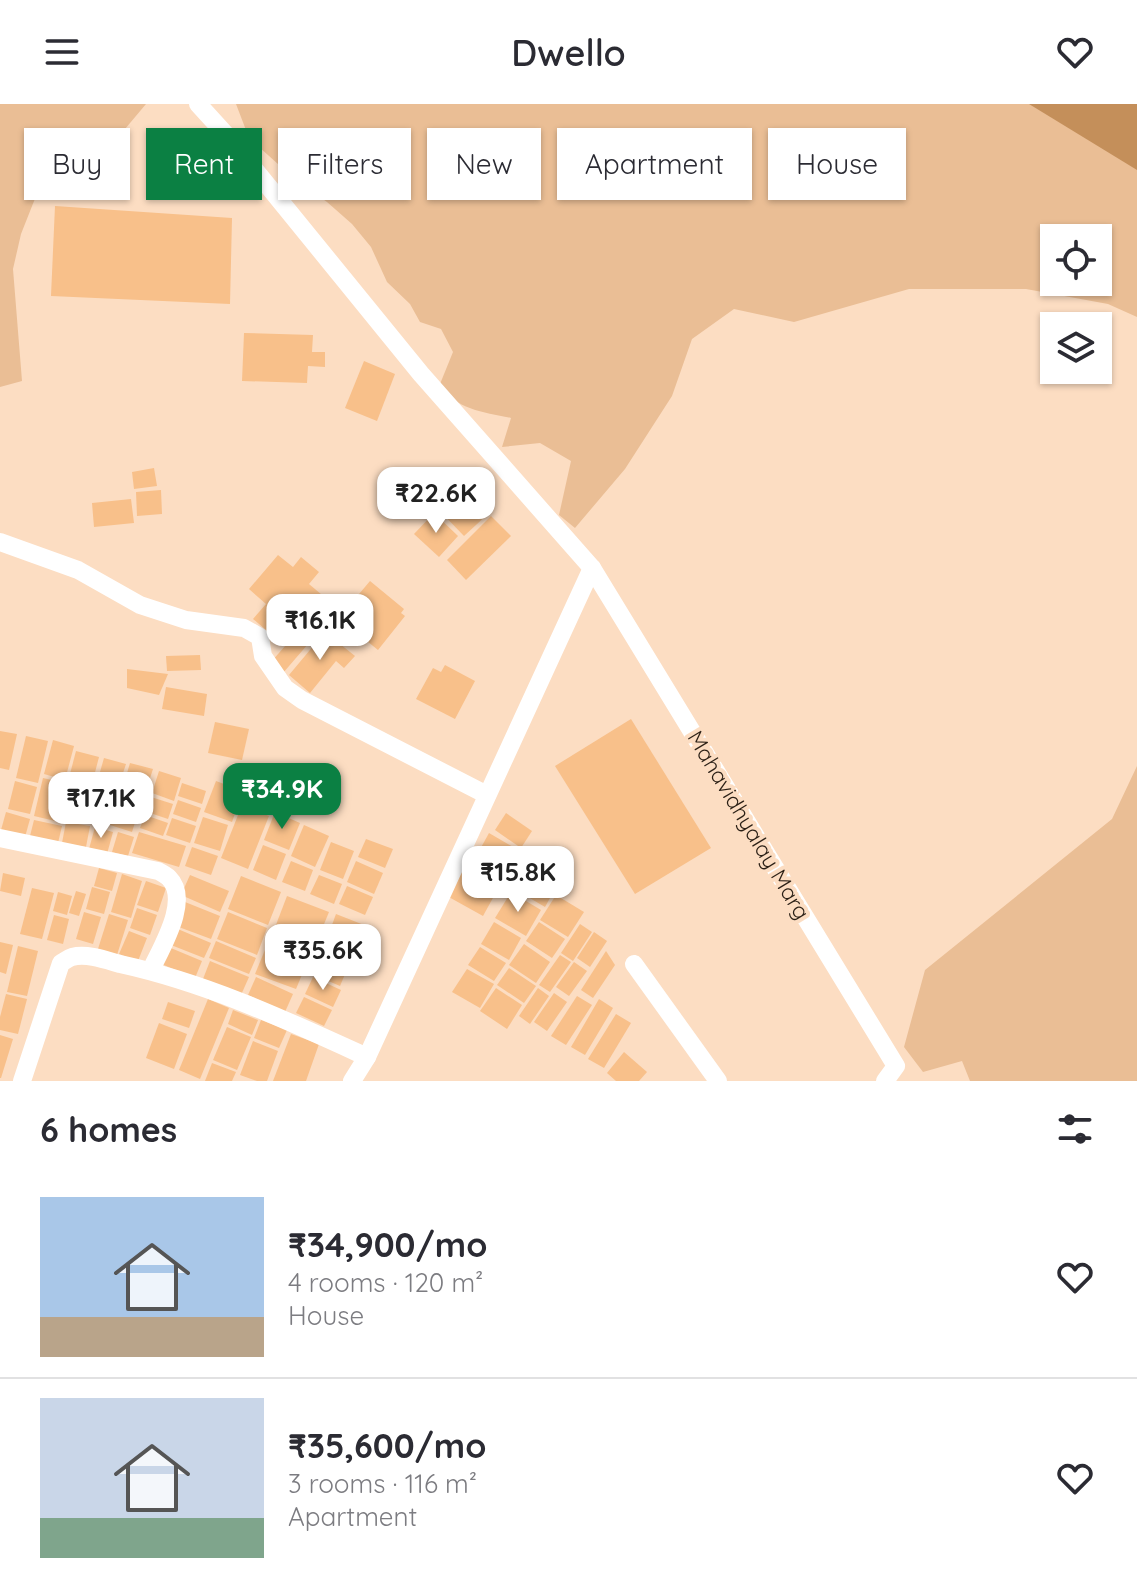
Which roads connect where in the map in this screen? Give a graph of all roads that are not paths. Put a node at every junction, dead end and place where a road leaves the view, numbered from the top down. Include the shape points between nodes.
1 (198, 104) edge
2 (0, 542) edge
3 (592, 568) junction
4 (487, 795) junction
5 (0, 838) edge
6 (634, 964) dead end
7 (151, 970) junction
8 (367, 1057) junction
9 (22, 1081) edge
10 (352, 1081) edge
11 (718, 1081) edge
12 (885, 1081) edge

1 - 3 street via 421,374
2 - 4 street via 78,570 140,605 186,620 244,628 260,637 263,656 285,688
3 - 4 street
3 - 12 street, Mahavidhyalay Marg via 896,1066
4 - 8 street
5 - 7 street via 158,871 171,879 177,912
6 - 11 street
7 - 8 street via 255,1006
7 - 9 street via 89,957 61,963
8 - 10 street

